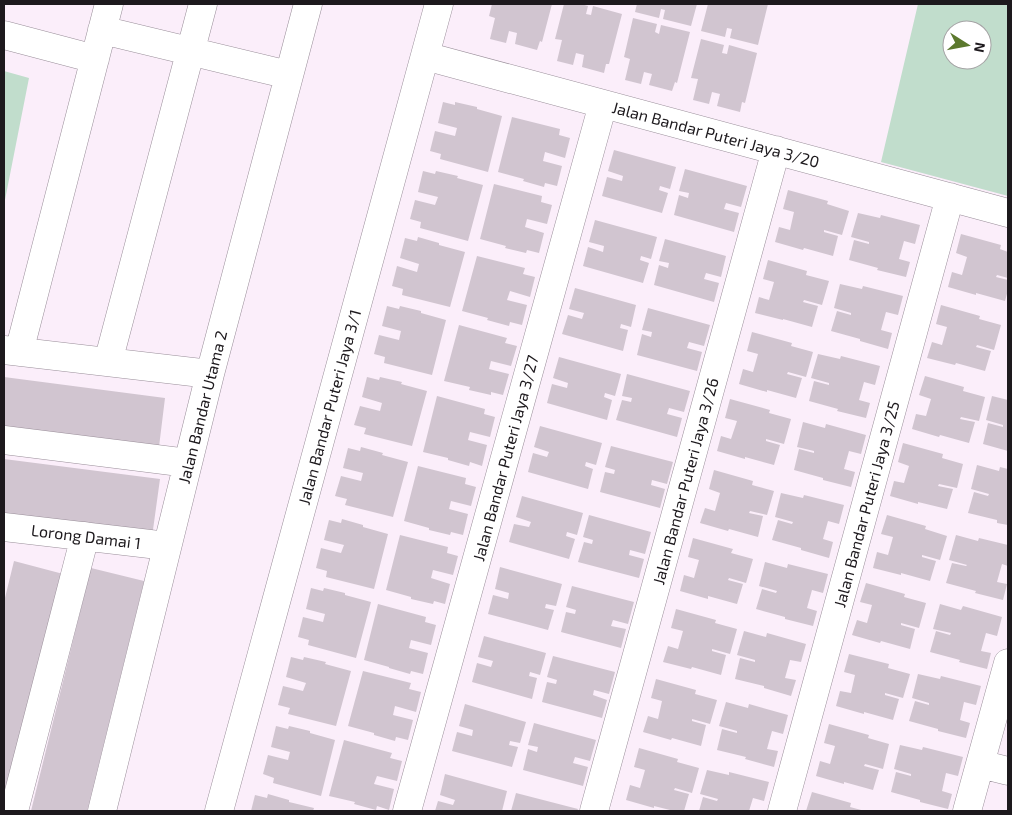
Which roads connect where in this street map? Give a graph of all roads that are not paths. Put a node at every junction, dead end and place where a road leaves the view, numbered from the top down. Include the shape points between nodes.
1 (109, 4) edge
2 (203, 4) edge
3 (308, 4) edge
4 (439, 4) edge
5 (102, 30) junction
6 (4, 35) edge
7 (190, 51) junction
8 (424, 56) junction
9 (95, 59) junction
10 (289, 75) junction
11 (602, 104) junction
12 (776, 150) junction
13 (950, 197) junction
14 (1008, 213) edge
15 (11, 351) edge
16 (108, 362) junction
17 (210, 374) junction
18 (4, 440) edge
19 (188, 463) junction
20 (4, 527) edge
21 (85, 536) junction
22 (167, 546) junction
23 (1008, 663) edge
24 (980, 764) junction
25 (1008, 771) edge
26 (14, 811) edge
27 (102, 811) edge
28 (219, 811) edge
29 (407, 811) edge
30 (594, 811) edge
31 (782, 811) edge
32 (967, 811) edge

1 - 5 street
2 - 7 street
3 - 10 street, Jalan Bandar Utama 2
4 - 8 street, Jalan Bandar Puteri Jaya 3/1
5 - 7 street
5 - 9 street
6 - 9 street
7 - 10 street
7 - 16 street
8 - 11 street, Jalan Bandar Puteri Jaya 3/20
8 - 28 street, Jalan Bandar Puteri Jaya 3/1
9 - 15 street
10 - 17 street, Jalan Bandar Utama 2
11 - 12 street, Jalan Bandar Puteri Jaya 3/20
11 - 29 street, Jalan Bandar Puteri Jaya 3/27
12 - 13 street, Jalan Bandar Puteri Jaya 3/20
12 - 30 street, Jalan Bandar Puteri Jaya 3/26
13 - 14 street, Jalan Bandar Puteri Jaya 3/20
13 - 31 street, Jalan Bandar Puteri Jaya 3/25
15 - 16 street
16 - 17 street
17 - 19 street, Jalan Bandar Utama 2
18 - 19 street
19 - 22 street, Jalan Bandar Utama 2
20 - 21 street, Lorong Damai 1
21 - 22 street, Lorong Damai 1
21 - 26 street
22 - 27 street, Jalan Bandar Utama 2
23 - 24 street
24 - 25 street
24 - 32 street

